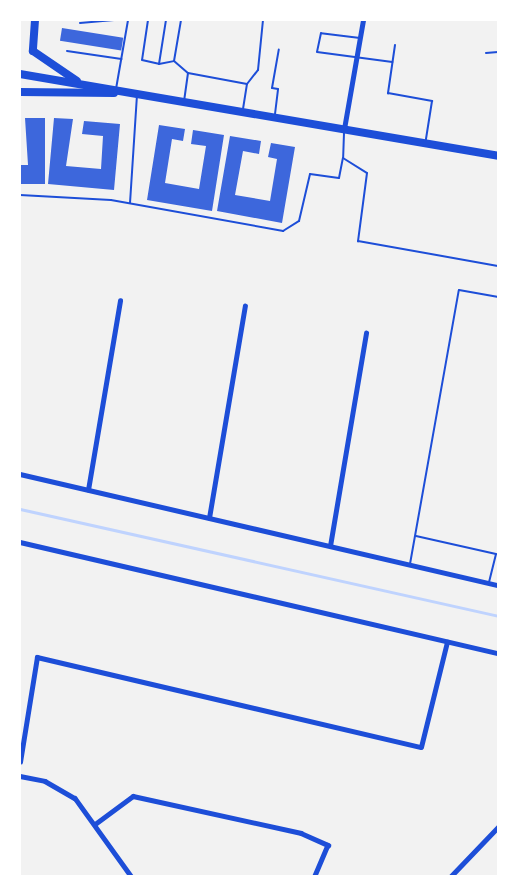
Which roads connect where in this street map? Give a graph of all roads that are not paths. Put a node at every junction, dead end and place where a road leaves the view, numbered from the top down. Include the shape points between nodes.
1 (35, 20) edge
2 (117, 20) edge
3 (128, 20) edge
4 (148, 20) edge
5 (166, 20) edge
6 (181, 20) edge
7 (263, 20) edge
8 (363, 20) edge
9 (80, 23) dead end
10 (360, 39) junction
11 (395, 45) dead end
12 (279, 50) dead end
13 (67, 51) dead end
14 (498, 52) edge
15 (486, 53) dead end
16 (356, 57) junction
17 (121, 59) junction
18 (174, 61) junction
19 (392, 62) junction
20 (159, 64) junction
21 (188, 73) junction
22 (20, 74) edge
23 (84, 84) junction
24 (247, 84) junction
25 (116, 89) junction
26 (20, 92) edge
27 (137, 93) junction
28 (184, 101) junction
29 (242, 112) junction
30 (275, 117) junction
31 (344, 129) junction
32 (425, 143) junction
33 (498, 156) edge
34 (343, 158) junction
35 (20, 195) edge
36 (130, 203) junction
37 (498, 266) edge
38 (498, 297) edge
39 (120, 301) dead end
40 (245, 306) dead end
41 (366, 333) dead end
42 (20, 474) edge
43 (88, 490) junction
44 (209, 518) junction
45 (415, 536) junction
46 (20, 542) edge
47 (330, 546) junction
48 (497, 555) edge
49 (410, 564) junction
50 (489, 582) junction
51 (498, 585) edge
52 (447, 642) junction
53 (498, 653) edge
54 (20, 762) edge
55 (20, 776) edge
56 (95, 824) junction
57 (498, 827) edge
58 (131, 876) edge
59 (315, 876) edge
60 (451, 876) edge

1 - 23 main road via 33,51
2 - 9 lane
3 - 17 lane
4 - 20 lane via 142,60
5 - 20 lane
6 - 18 lane
7 - 24 lane via 258,70
8 - 10 street
10 - 16 street
10 - 16 lane via 321,33 317,52
11 - 19 lane
12 - 30 lane via 272,88 279,89
13 - 17 lane
14 - 15 lane
16 - 19 lane
16 - 31 street
17 - 25 lane
18 - 20 lane
18 - 21 lane
19 - 32 lane via 388,93 432,101
21 - 24 lane
21 - 28 lane
22 - 23 main road
23 - 25 main road
24 - 29 lane
25 - 27 main road
26 - 27 main road
27 - 28 main road
27 - 36 lane
28 - 29 main road
29 - 30 main road
30 - 31 main road
31 - 32 main road
31 - 34 lane
32 - 33 main road
34 - 36 lane via 339,178 310,174 299,221 283,231
34 - 37 lane via 367,173 358,241
35 - 36 lane
38 - 45 lane via 459,290
39 - 43 street
40 - 44 street
41 - 47 street
42 - 43 street
43 - 44 street
44 - 47 street
45 - 48 lane
45 - 49 lane
46 - 52 street
47 - 49 street
48 - 50 lane
49 - 50 street
50 - 51 street
52 - 53 street
52 - 54 street via 421,747 37,657
55 - 56 street via 66,792
56 - 58 street
56 - 59 street via 133,796 302,833 328,845
57 - 60 street

